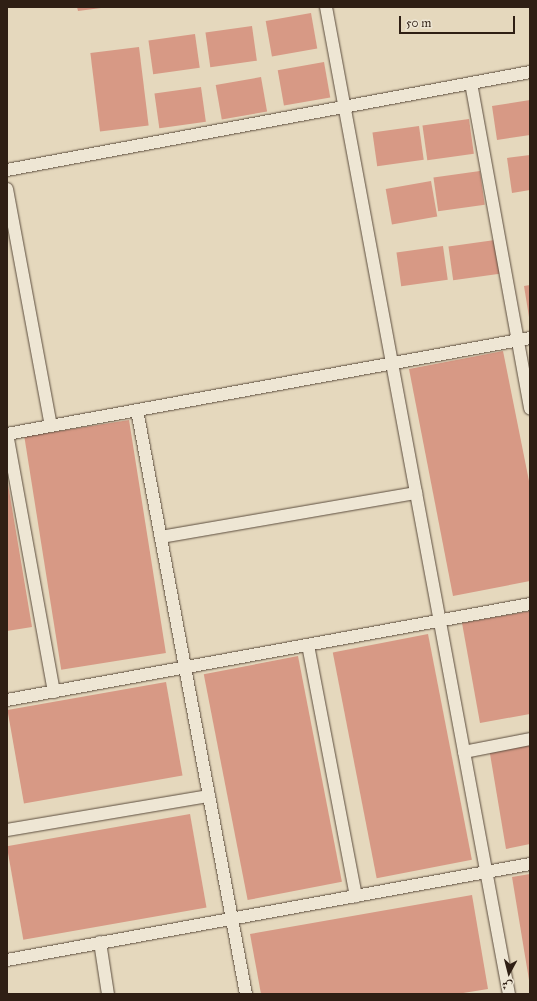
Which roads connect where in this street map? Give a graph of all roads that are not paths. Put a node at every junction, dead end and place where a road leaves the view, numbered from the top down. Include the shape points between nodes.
1 (326, 7) edge
2 (530, 72) edge
3 (471, 83) junction
4 (344, 107) junction
5 (7, 170) edge
6 (7, 189) edge
7 (530, 338) edge
8 (518, 340) junction
9 (392, 363) junction
10 (530, 409) edge
11 (137, 410) junction
12 (51, 426) junction
13 (416, 493) junction
14 (161, 537) junction
15 (530, 604) edge
16 (440, 621) junction
17 (308, 645) junction
18 (185, 668) junction
19 (54, 692) junction
20 (7, 700) edge
21 (530, 739) edge
22 (464, 752) junction
23 (209, 796) junction
24 (7, 830) edge
25 (530, 864) edge
26 (486, 872) junction
27 (356, 896) junction
28 (232, 918) junction
29 (100, 942) junction
30 (7, 960) edge
31 (108, 994) edge
32 (246, 994) edge
33 (509, 994) edge

1 - 4 street
2 - 3 street
3 - 4 street
3 - 8 street
4 - 5 street
4 - 9 street
6 - 12 street
7 - 8 street
8 - 9 street
8 - 10 street
9 - 11 street
9 - 13 street
11 - 12 street
11 - 14 street
12 - 19 street via 7,434
13 - 14 street
13 - 16 street
14 - 18 street
15 - 16 street
16 - 17 street
16 - 22 street
17 - 18 street
17 - 27 street
18 - 19 street
18 - 23 street
19 - 20 street
21 - 22 street
22 - 26 street
23 - 24 street
23 - 28 street
25 - 26 street
26 - 27 street
26 - 33 street
27 - 28 street
28 - 29 street
28 - 32 street
29 - 30 street
29 - 31 street

